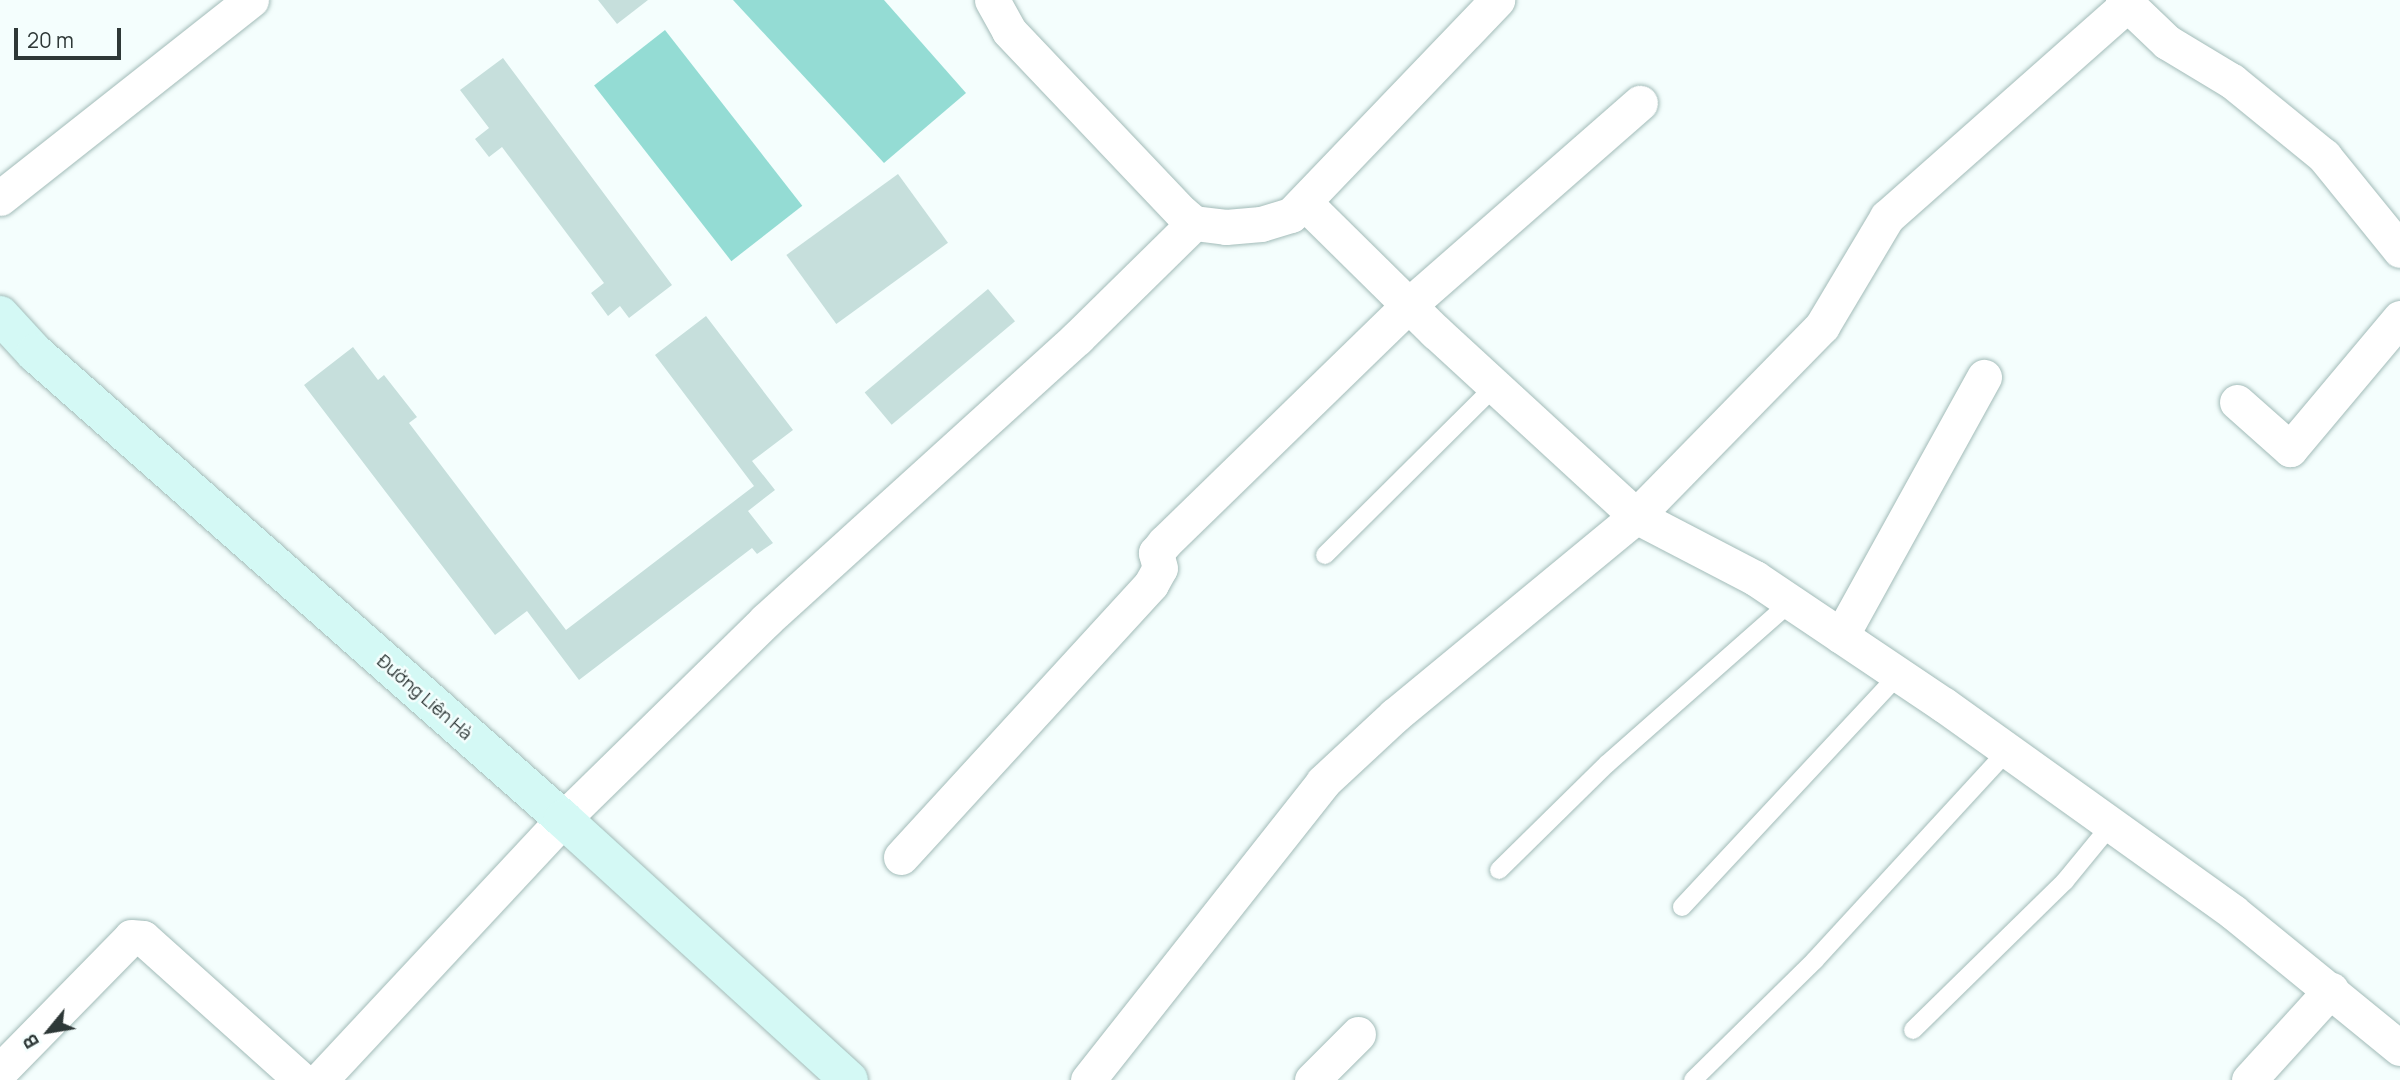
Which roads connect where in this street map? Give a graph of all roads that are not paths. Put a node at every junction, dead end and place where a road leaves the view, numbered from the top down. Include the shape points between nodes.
1 (251, 0) edge
2 (992, 0) edge
3 (1497, 0) edge
4 (2125, 2) edge
5 (1640, 103) dead end
6 (0, 198) edge
7 (1305, 203) junction
8 (1194, 223) junction
9 (2400, 250) edge
10 (1409, 305) junction
11 (0, 315) edge
12 (2400, 318) edge
13 (1984, 377) dead end
14 (1495, 386) junction
15 (2237, 402) dead end
16 (1636, 516) junction
17 (1325, 555) dead end
18 (1791, 602) junction
19 (1841, 636) junction
20 (1898, 675) junction
21 (2007, 751) junction
22 (563, 819) junction
23 (2111, 825) junction
24 (901, 857) dead end
25 (1499, 870) dead end
26 (1682, 907) dead end
27 (2331, 990) junction
28 (1913, 1030) dead end
29 (1358, 1034) dead end
30 (2400, 1048) edge
31 (0, 1071) edge
32 (301, 1080) edge
33 (320, 1080) edge
34 (849, 1080) edge
35 (1088, 1080) edge
36 (1312, 1080) edge
37 (1693, 1080) edge
38 (2249, 1080) edge

1 - 6 street
2 - 8 street via 1009,31 1127,159
3 - 7 street
4 - 9 street via 2167,42 2232,80 2324,156
4 - 16 street via 1887,217 1822,326
5 - 10 street
7 - 8 street via 1291,215 1261,224 1226,227
7 - 10 street
8 - 22 street via 1077,338 766,620
10 - 14 street
10 - 24 street via 1164,542 1156,553 1160,568 1152,584
11 - 22 main road, Đường Liên Hà via 45,362
12 - 15 street via 2290,449
13 - 19 street
14 - 16 street
14 - 17 lane
16 - 18 street via 1755,578
16 - 35 street via 1395,715 1323,782
18 - 19 street
18 - 25 lane via 1607,764
19 - 20 street
20 - 21 street
20 - 26 lane
21 - 23 street
21 - 37 lane via 1815,960
22 - 33 street
22 - 34 main road, Đường Liên Hà
23 - 27 street
23 - 28 lane via 2065,881
27 - 30 street
27 - 38 street
29 - 36 street
31 - 32 street via 131,937 143,938

